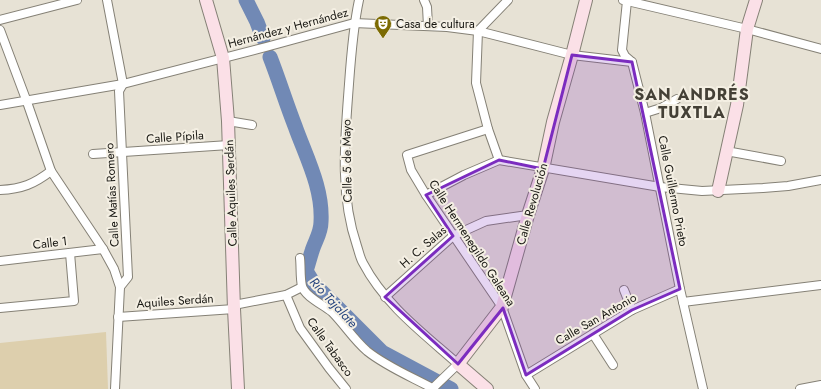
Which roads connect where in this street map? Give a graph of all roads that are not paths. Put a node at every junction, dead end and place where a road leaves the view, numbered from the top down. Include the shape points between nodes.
1 (77, 0) edge
2 (107, 0) edge
3 (206, 0) edge
4 (359, 0) edge
5 (424, 0) edge
6 (508, 0) edge
7 (586, 0) edge
8 (756, 0) edge
9 (625, 1) edge
10 (0, 20) edge
11 (354, 23) junction
12 (428, 26) junction
13 (747, 29) junction
14 (0, 30) edge
15 (478, 31) junction
16 (821, 49) edge
17 (572, 55) junction
18 (223, 58) junction
19 (632, 62) junction
20 (123, 84) junction
21 (677, 99) dead end
22 (27, 102) junction
23 (0, 105) edge
24 (645, 113) junction
25 (228, 121) junction
26 (252, 125) dead end
27 (488, 130) junction
28 (229, 145) junction
29 (726, 151) junction
30 (122, 152) junction
31 (93, 154) dead end
32 (499, 160) junction
33 (781, 160) dead end
34 (543, 168) junction
35 (51, 172) junction
36 (821, 180) edge
37 (660, 187) junction
38 (0, 190) edge
39 (718, 191) junction
40 (426, 195) junction
41 (528, 215) junction
42 (453, 236) junction
43 (103, 249) junction
44 (70, 253) junction
45 (300, 258) dead end
46 (0, 261) edge
47 (821, 285) edge
48 (120, 287) junction
49 (302, 287) junction
50 (680, 289) junction
51 (624, 290) dead end
52 (286, 295) junction
53 (385, 297) junction
54 (683, 302) junction
55 (234, 307) junction
56 (502, 307) junction
57 (0, 308) edge
58 (632, 310) junction
59 (118, 316) junction
60 (593, 334) junction
61 (458, 364) junction
62 (613, 365) dead end
63 (526, 375) junction
64 (821, 385) edge
65 (433, 388) edge
66 (115, 389) edge
67 (238, 389) edge
68 (346, 389) edge
69 (487, 389) edge
70 (535, 389) edge
71 (703, 389) edge
72 (800, 389) edge

1 - 10 street
2 - 20 street, Calle Matías Romero
3 - 18 street, Calle Aquiles Serdán
4 - 11 street, Calle 5 de Mayo
5 - 12 street
6 - 15 street
7 - 17 street, Calle Revolución
8 - 13 street
9 - 13 street
9 - 19 street, Calle Guillermo Prieto via 622,50
11 - 12 street, Hernández y Hernández
11 - 18 street, Hernández y Hernández
11 - 53 street, Calle 5 de Mayo via 345,138 345,189 351,230 362,262
12 - 15 street, Hernández y Hernández
13 - 16 street
13 - 29 street via 737,105
14 - 22 street
15 - 17 street, Hernández y Hernández
15 - 27 street via 476,83
17 - 19 street, Hernández y Hernández
17 - 34 street, Calle Revolución
18 - 20 street, Hernández y Hernández
18 - 25 street, Calle Aquiles Serdán
19 - 24 street, Calle Guillermo Prieto
20 - 22 street, Hernández y Hernández
20 - 30 street, Calle Matías Romero via 119,91
21 - 24 street
22 - 23 street, Hernández y Hernández
22 - 35 street
24 - 37 street, Calle Guillermo Prieto
25 - 26 street
25 - 28 street, Calle Aquiles Serdán
27 - 32 street
27 - 40 street, Calle Hermenegildo Galeana via 407,155 411,170
28 - 30 street, Calle Pípila
28 - 55 street, Calle Aquiles Serdán
29 - 33 street
29 - 39 street
30 - 31 street, Calle Pípila
30 - 48 street, Calle Matías Romero via 128,277
32 - 34 street
32 - 40 street
34 - 37 street
34 - 41 street, Calle Revolución
35 - 38 street via 33,184
35 - 43 street
36 - 39 street
37 - 39 street
37 - 50 street, Calle Guillermo Prieto
40 - 42 street, Calle Hermenegildo Galeana
41 - 42 street, H. C. Salas via 486,221
41 - 56 street, Calle Revolución
42 - 53 street, H. C. Salas
42 - 56 street, Calle Hermenegildo Galeana
43 - 44 street, Calle 1
43 - 48 street
44 - 46 street, Calle 1
44 - 57 street via 74,301
45 - 49 street
47 - 54 street
48 - 59 street, Calle Matías Romero
49 - 52 street, Aquiles Serdán
49 - 65 street via 332,312 367,351 401,373
50 - 54 street, Calle Guillermo Prieto
50 - 58 street, Calle San Antonio
51 - 58 street
52 - 55 street, Aquiles Serdán
52 - 68 street, Calle Tabasco via 300,328
53 - 61 street, Calle 5 de Mayo
54 - 71 street, Calle Guillermo Prieto
55 - 59 street, Aquiles Serdán
55 - 67 street, Calle Aquiles Serdán
56 - 61 street, Calle Revolución
56 - 63 street, Calle Hermenegildo Galeana
58 - 60 street, Calle San Antonio
59 - 66 street, Calle Matías Romero
60 - 62 street
60 - 63 street, Calle San Antonio
61 - 65 street, Calle Revolución
61 - 69 street, Calle 5 de Mayo
63 - 70 street, Calle Hermenegildo Galeana
64 - 72 street

